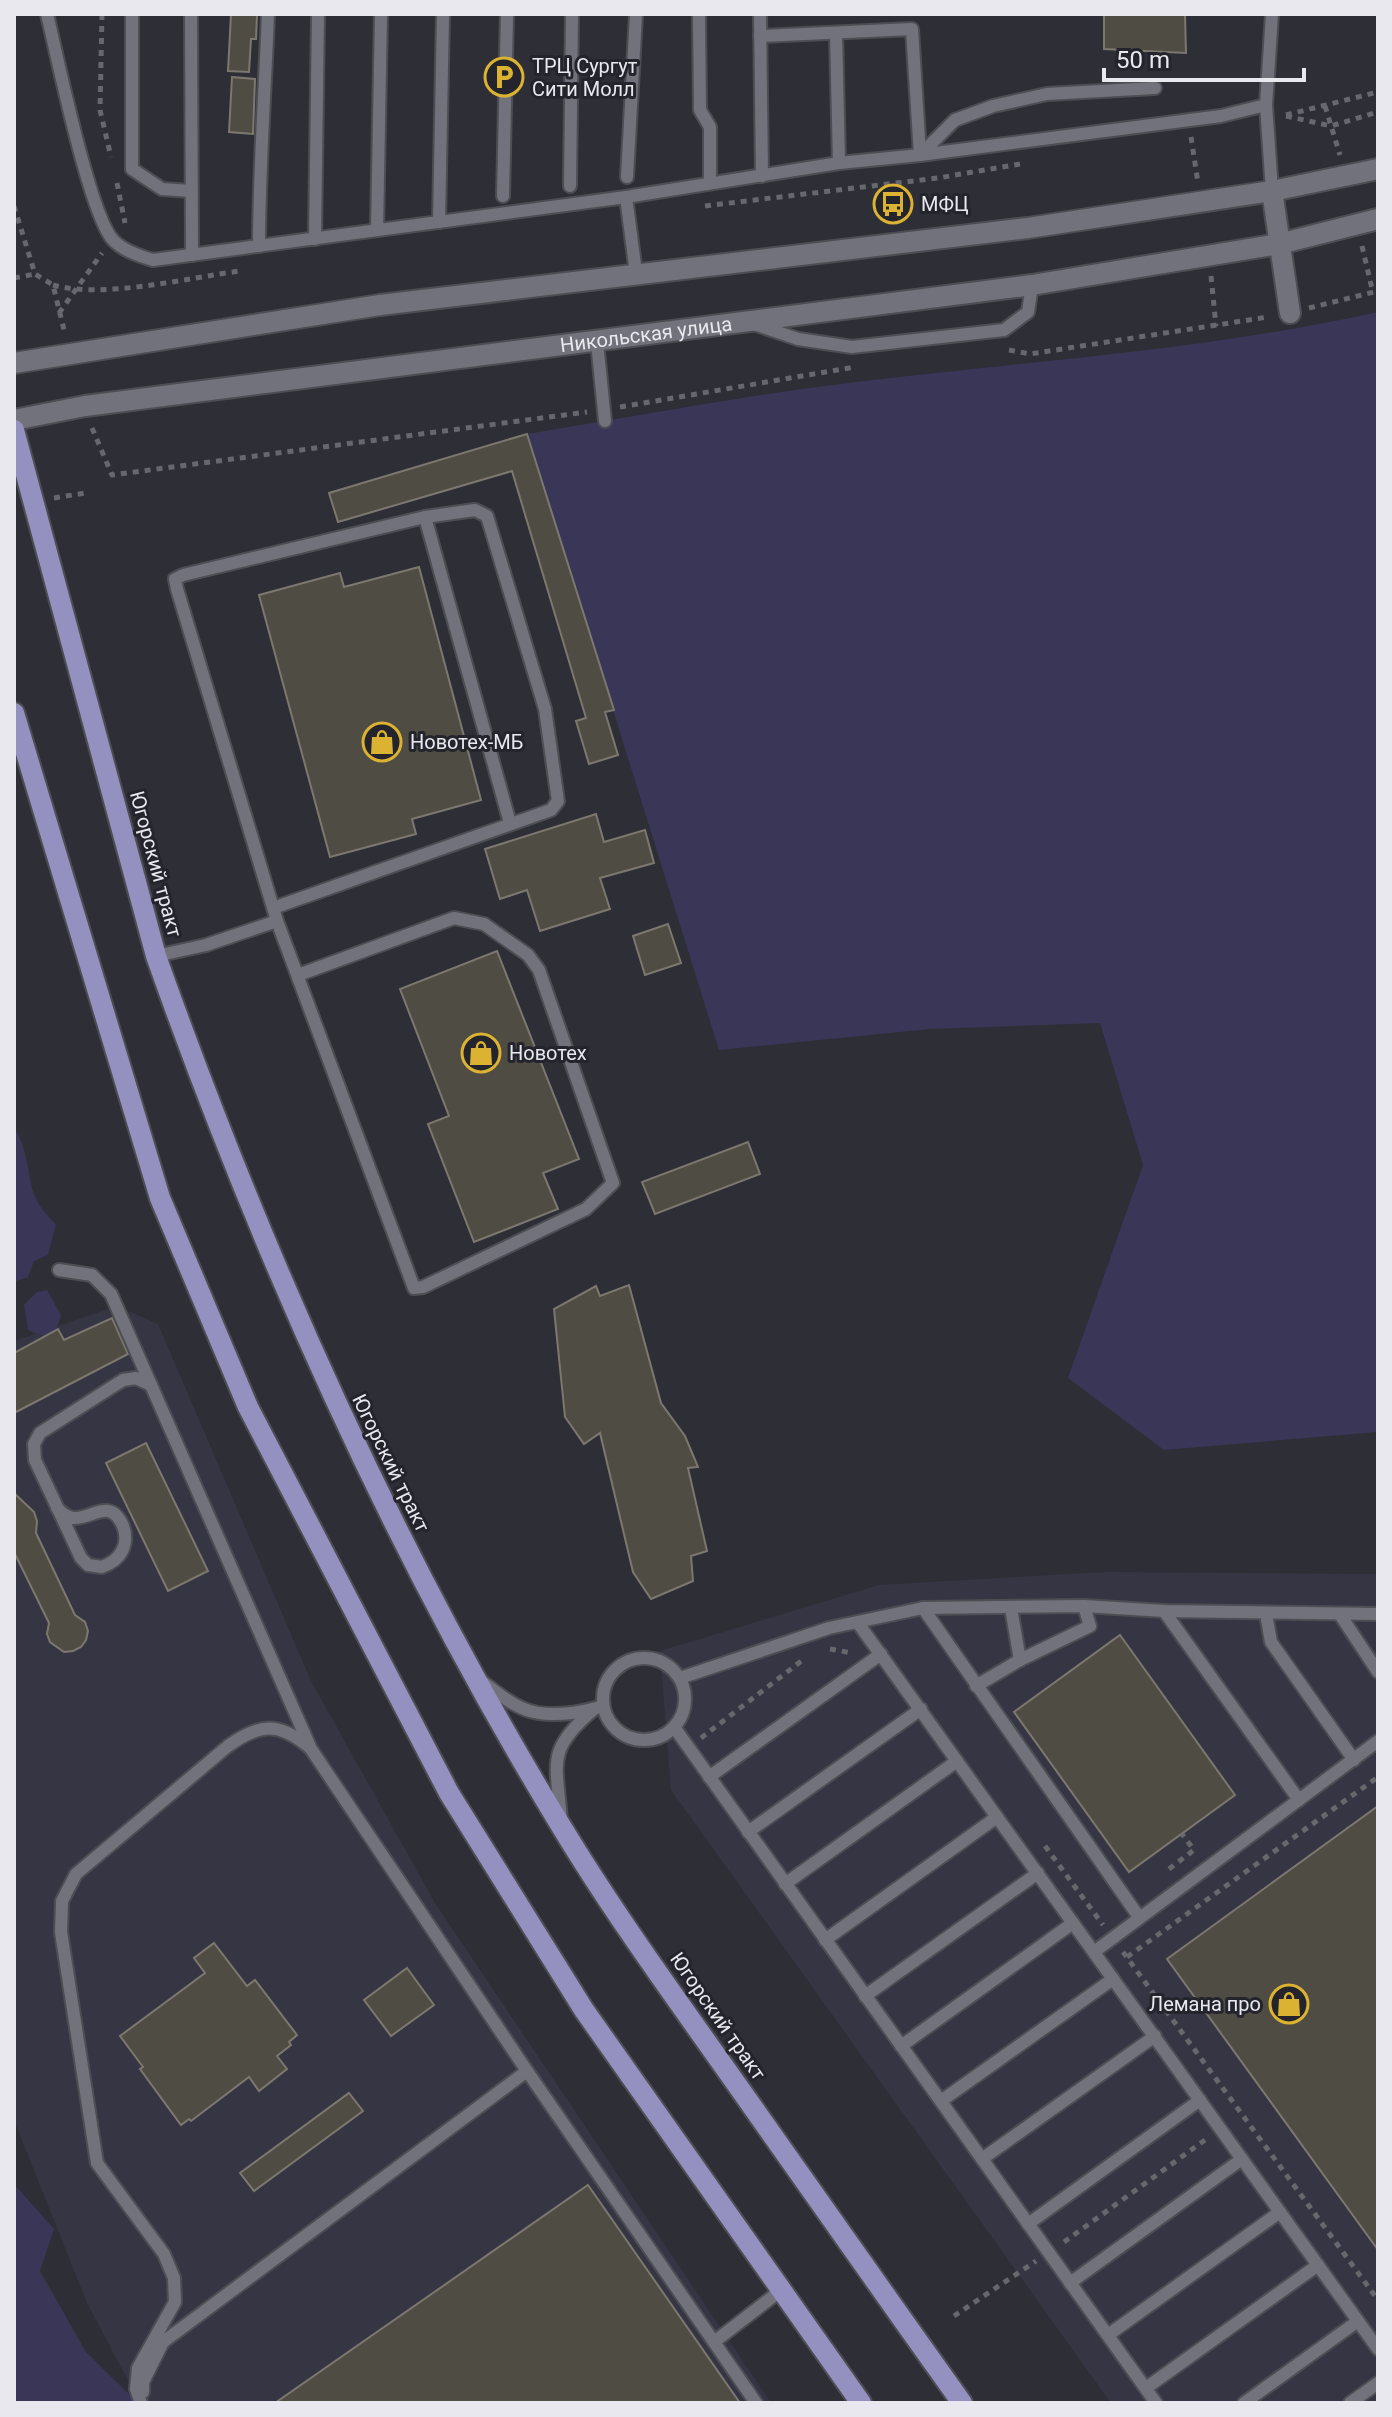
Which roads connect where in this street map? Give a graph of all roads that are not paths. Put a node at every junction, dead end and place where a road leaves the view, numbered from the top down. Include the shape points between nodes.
1 (47, 14) edge
2 (132, 14) edge
3 (191, 14) edge
4 (268, 14) edge
5 (318, 14) edge
6 (381, 14) edge
7 (443, 14) edge
8 (507, 14) edge
9 (572, 14) edge
10 (636, 14) edge
11 (699, 14) edge
12 (760, 14) edge
13 (1272, 14) edge
14 (836, 33) junction
15 (760, 36) junction
16 (1155, 88) dead end
17 (1266, 105) junction
18 (920, 155) junction
19 (839, 163) junction
20 (1378, 169) edge
21 (762, 176) junction
22 (627, 177) dead end
23 (710, 183) junction
24 (570, 186) dead end
25 (191, 191) junction
26 (1272, 191) junction
27 (503, 196) dead end
28 (626, 197) junction
29 (1378, 219) edge
30 (439, 222) junction
31 (377, 230) junction
32 (315, 239) junction
33 (1279, 244) junction
34 (259, 246) junction
35 (192, 255) junction
36 (636, 273) junction
37 (1032, 285) junction
38 (1290, 313) road end
39 (747, 322) junction
40 (597, 342) junction
41 (14, 363) edge
42 (604, 416) road end
43 (14, 420) edge
44 (14, 430) edge
45 (425, 517) junction
46 (14, 713) edge
47 (510, 823) junction
48 (275, 914) junction
49 (156, 956) junction
50 (298, 975) junction
51 (59, 1270) dead end
52 (151, 1385) junction
53 (57, 1508) junction
54 (1084, 1606) junction
55 (923, 1608) junction
56 (1011, 1608) junction
57 (1164, 1611) junction
58 (1266, 1614) junction
59 (1378, 1614) edge
60 (1341, 1616) junction
61 (858, 1623) junction
62 (881, 1654) junction
63 (1020, 1660) junction
64 (1378, 1672) edge
65 (473, 1675) junction
66 (680, 1678) junction
67 (976, 1686) junction
68 (598, 1708) junction
69 (921, 1709) junction
70 (674, 1727) junction
71 (1378, 1741) edge
72 (311, 1749) junction
73 (1354, 1760) junction
74 (957, 1761) junction
75 (709, 1777) junction
76 (1299, 1800) junction
77 (997, 1817) junction
78 (562, 1828) junction
79 (748, 1832) junction
80 (1038, 1873) junction
81 (785, 1884) junction
82 (1139, 1917) junction
83 (1073, 1923) junction
84 (825, 1940) junction
85 (1094, 1952) junction
86 (1113, 1979) junction
87 (865, 1996) junction
88 (1155, 2036) junction
89 (901, 2046) junction
90 (527, 2071) junction
91 (1200, 2100) junction
92 (941, 2101) junction
93 (982, 2159) junction
94 (1242, 2159) junction
95 (1280, 2212) junction
96 (1028, 2224) junction
97 (1318, 2265) junction
98 (1070, 2283) junction
99 (780, 2291) junction
100 (1358, 2321) junction
101 (1108, 2335) junction
102 (714, 2342) junction
103 (1378, 2349) edge
104 (1378, 2383) edge
105 (1146, 2388) junction
106 (142, 2403) edge
107 (756, 2403) edge
108 (861, 2403) edge
109 (962, 2403) edge
110 (1156, 2403) edge
111 (1244, 2403) edge
112 (1350, 2403) edge

1 - 35 lane via 95,205 112,240 153,260
2 - 25 lane via 132,169 162,189
3 - 25 lane
4 - 34 lane
5 - 32 lane
6 - 31 lane
7 - 30 lane
8 - 27 lane
9 - 24 lane
10 - 22 lane
11 - 23 lane via 700,110 710,127
12 - 15 lane
13 - 17 lane
14 - 15 lane
14 - 18 lane via 912,29
14 - 19 lane
15 - 21 lane
16 - 18 lane via 1047,94 993,106 955,120
17 - 18 lane via 1221,116
17 - 26 lane
18 - 19 lane
19 - 21 lane
20 - 26 street
21 - 23 lane
23 - 28 lane
25 - 35 lane
26 - 33 street
26 - 36 street via 1028,228
28 - 30 lane
28 - 36 lane
29 - 33 street, Никольская улица
30 - 31 lane
31 - 32 lane
32 - 34 lane
33 - 37 street, Никольская улица
33 - 38 street
34 - 35 lane
36 - 41 street via 380,305
37 - 39 street, Никольская улица
37 - 39 lane via 1028,312 1004,330 852,347 798,339
39 - 40 street, Никольская улица
40 - 42 lane
40 - 43 street, Никольская улица via 85,406
44 - 49 main road, Югорский тракт
45 - 47 lane
45 - 47 lane via 475,510 487,516 545,709 558,801 551,810
45 - 48 lane via 175,579
46 - 99 main road via 160,1198 248,1407 449,1793 584,2010
47 - 48 lane
48 - 49 lane via 206,945
48 - 50 lane
49 - 65 main road, Югорский тракт via 325,1381
50 - 50 lane via 454,918 484,924 504,937 539,970 613,1183 586,1209 414,1288
51 - 52 lane via 101,1281
52 - 53 lane via 136,1378 123,1380 40,1433 35,1460
52 - 72 lane
53 - 53 lane via 88,1565 102,1567 120,1555 126,1540 115,1515 97,1511 76,1519
54 - 56 lane
54 - 57 lane
54 - 63 lane via 1090,1626
55 - 56 lane
55 - 61 lane
55 - 67 lane
56 - 63 lane
57 - 58 lane
57 - 76 lane
58 - 60 lane
58 - 73 lane via 1271,1642
59 - 60 lane
60 - 64 lane
61 - 62 lane
61 - 66 lane
62 - 69 lane
62 - 75 lane
63 - 67 lane
65 - 68 lane via 514,1706 542,1716
65 - 78 main road, Югорский тракт
66 - 68 lane via 660,1661 634,1659 612,1672
66 - 70 lane via 685,1702
67 - 82 lane
68 - 70 lane via 628,1737 653,1739
68 - 78 lane via 560,1745
69 - 74 lane
69 - 79 lane
70 - 75 lane
71 - 73 lane
72 - 90 lane
72 - 106 lane via 295,1735 274,1728 249,1731 76,1874 62,1901 61,1932 97,2163 164,2254 174,2278 175,2302 138,2368 136,2389
73 - 76 lane
74 - 77 lane
74 - 81 lane
75 - 79 lane
76 - 82 lane
77 - 80 lane
77 - 84 lane
78 - 109 main road, Югорский тракт
79 - 81 lane
80 - 83 lane
80 - 87 lane
81 - 84 lane
82 - 85 lane
83 - 85 lane
83 - 89 lane
84 - 87 lane
85 - 86 lane
86 - 88 lane
86 - 92 lane
87 - 89 lane
88 - 91 lane
88 - 93 lane
89 - 92 lane
90 - 102 lane
90 - 106 lane via 163,2342 143,2382
91 - 94 lane
91 - 96 lane
92 - 93 lane
93 - 96 lane
94 - 95 lane
94 - 98 lane
95 - 97 lane
95 - 101 lane
96 - 98 lane
97 - 100 lane
97 - 105 lane
98 - 101 lane
99 - 102 lane
99 - 108 main road
100 - 103 lane
100 - 111 lane
101 - 105 lane
102 - 107 lane
104 - 112 lane
105 - 110 lane

